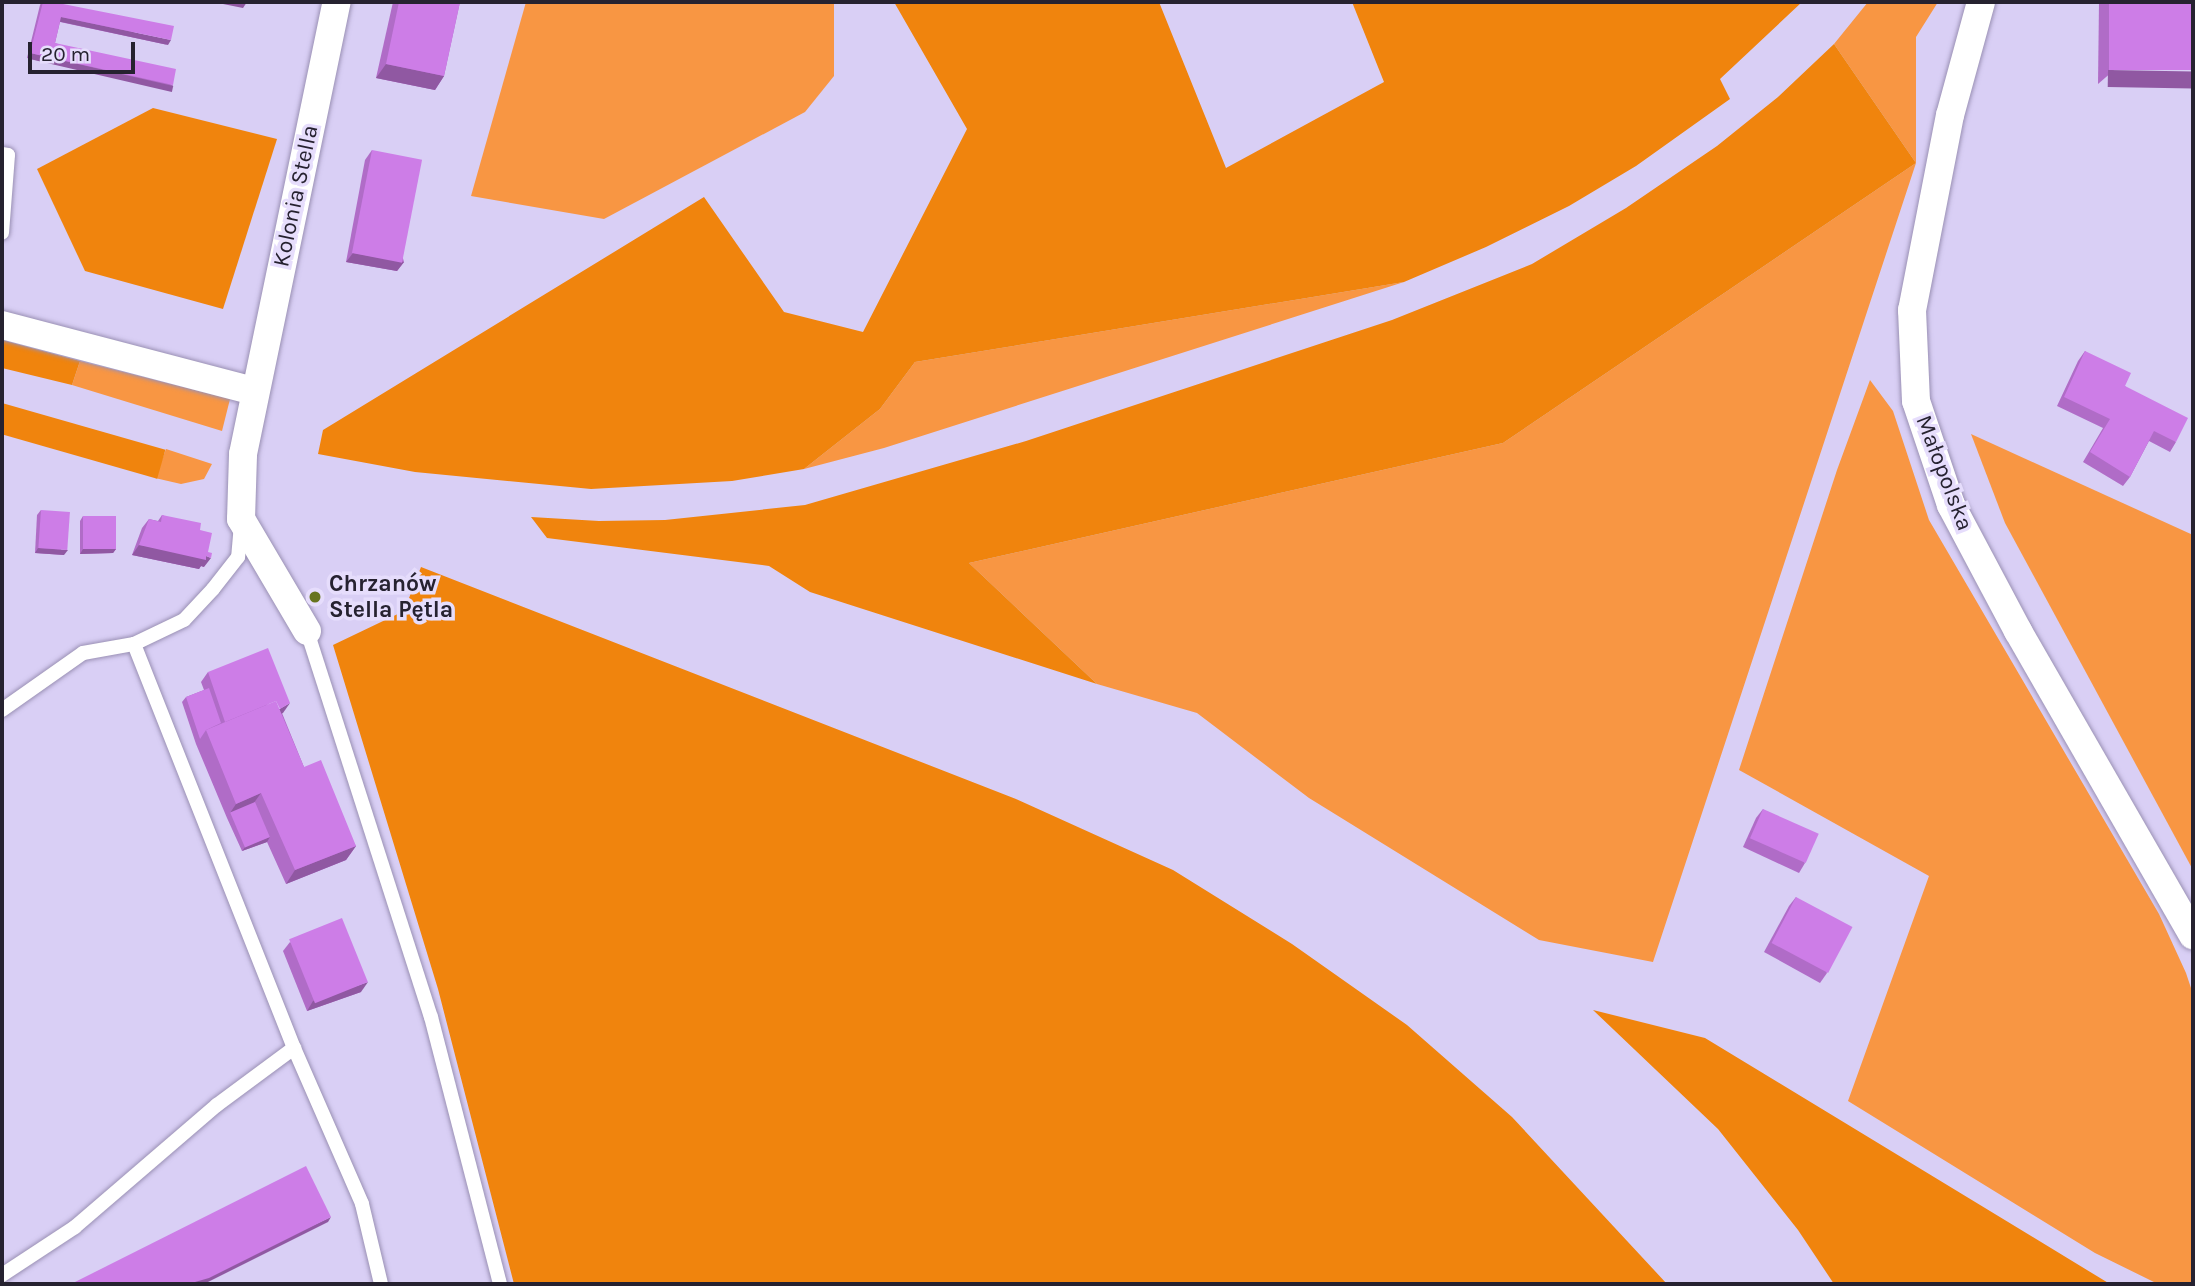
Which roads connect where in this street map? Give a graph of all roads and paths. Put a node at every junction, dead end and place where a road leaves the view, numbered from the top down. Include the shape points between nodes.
1 (337, 2) edge
2 (1981, 2) edge
3 (2, 154) edge
4 (2, 233) edge
5 (2, 325) edge
6 (254, 391) junction
7 (241, 519) junction
8 (307, 631) joint
9 (134, 644) junction
10 (2, 710) edge
11 (2193, 935) edge
12 (294, 1048) junction
13 (2, 1275) edge
14 (381, 1284) edge
15 (500, 1284) edge

1 - 6 street, Kolonia Stella
2 - 11 street, Małopolska via 1950,115 1912,310 1916,401 1951,505
3 - 4 lane via 8,155
5 - 6 street
6 - 7 street, Kolonia Stella via 243,454
7 - 8 street
7 - 9 lane via 238,557 213,589 184,620
8 - 15 lane via 431,1017
9 - 10 lane via 83,653
9 - 12 lane
12 - 13 lane via 217,1105 75,1227
12 - 14 lane via 362,1204

